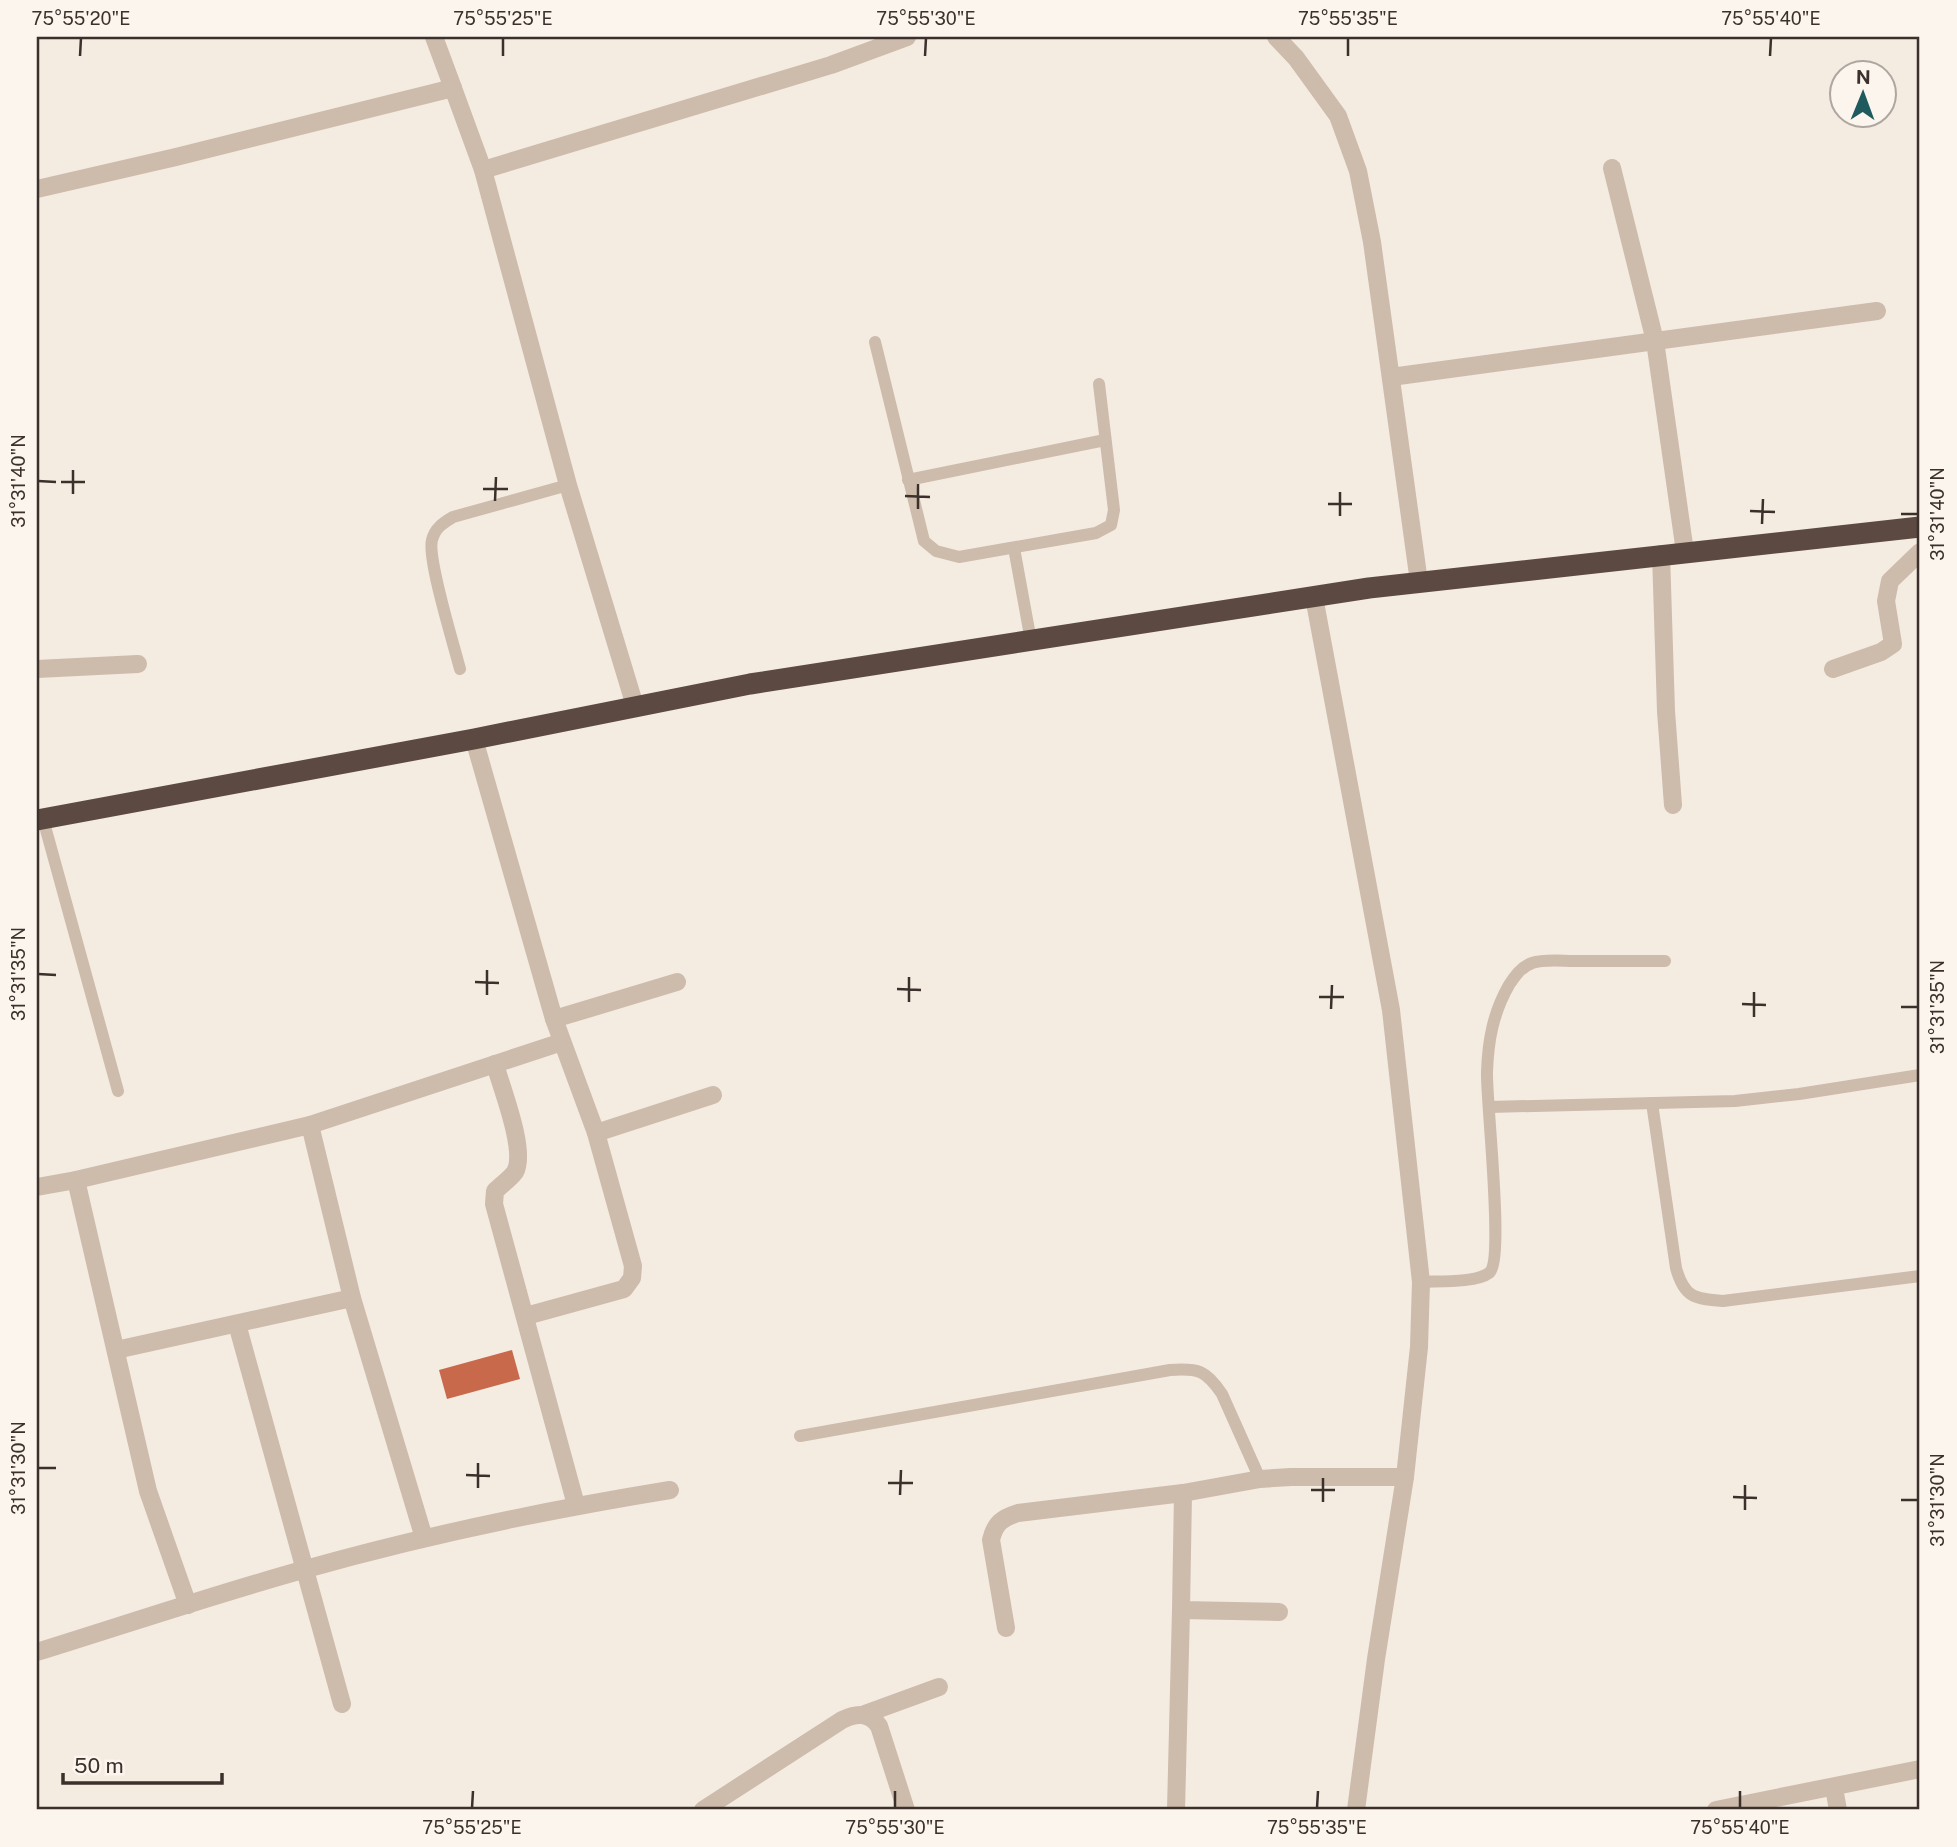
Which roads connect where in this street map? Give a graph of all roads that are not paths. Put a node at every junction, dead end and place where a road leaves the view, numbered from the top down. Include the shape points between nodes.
1 (434, 37) edge
2 (907, 37) edge
3 (1276, 37) edge
4 (453, 88) junction
5 (1612, 168) dead end
6 (483, 170) junction
7 (37, 189) edge
8 (1877, 311) dead end
9 (1655, 341) junction
10 (875, 342) dead end
11 (1391, 377) junction
12 (1098, 384) dead end
13 (1105, 440) junction
14 (908, 480) junction
15 (568, 485) junction
16 (1920, 527) edge
17 (1014, 548) junction
18 (1685, 552) junction
19 (1920, 552) edge
20 (1661, 554) junction
21 (1419, 582) junction
22 (1314, 597) junction
23 (1031, 641) junction
24 (138, 664) dead end
25 (37, 669) edge
26 (460, 669) dead end
27 (1833, 669) dead end
28 (635, 706) junction
29 (474, 739) junction
30 (1673, 805) dead end
31 (40, 820) edge
32 (1665, 961) dead end
33 (677, 982) dead end
34 (554, 1019) junction
35 (562, 1042) junction
36 (495, 1064) junction
37 (1920, 1075) edge
38 (118, 1090) dead end
39 (713, 1095) dead end
40 (1652, 1103) junction
41 (1489, 1107) junction
42 (310, 1125) junction
43 (596, 1133) junction
44 (76, 1180) junction
45 (37, 1187) edge
46 (1920, 1276) edge
47 (1420, 1282) junction
48 (352, 1298) junction
49 (526, 1316) junction
50 (237, 1324) junction
51 (116, 1350) junction
52 (800, 1436) dead end
53 (1405, 1477) junction
54 (1260, 1479) junction
55 (670, 1490) dead end
56 (1183, 1493) junction
57 (576, 1505) junction
58 (424, 1538) junction
59 (306, 1569) junction
60 (188, 1605) junction
61 (1181, 1610) junction
62 (1279, 1612) dead end
63 (1006, 1628) dead end
64 (37, 1651) edge
65 (939, 1687) dead end
66 (342, 1704) dead end
67 (865, 1714) junction
68 (1920, 1769) edge
69 (1834, 1788) junction
70 (703, 1810) edge
71 (906, 1810) edge
72 (1176, 1810) edge
73 (1356, 1810) edge
74 (1716, 1810) edge
75 (1838, 1810) edge

1 - 4 street
2 - 6 street via 831,65
3 - 11 street via 1338,116 1349,141 1372,242
4 - 6 street
4 - 7 street
5 - 9 street
6 - 15 street
8 - 9 street
9 - 11 street
9 - 18 street
10 - 14 lane
11 - 21 street
12 - 13 lane
13 - 14 lane
13 - 17 lane via 1114,510 1111,525 1096,533
14 - 17 lane via 924,541 936,551 959,556
15 - 26 lane via 453,517 433,536 432,555
15 - 28 street
16 - 18 highway
17 - 23 lane
18 - 20 highway
19 - 27 street via 1890,581 1886,601 1893,644
20 - 21 highway
20 - 30 street
21 - 22 highway
22 - 23 highway
22 - 47 street via 1391,1010
23 - 28 highway
24 - 25 street
28 - 29 highway
29 - 31 highway
29 - 34 street
31 - 38 lane
32 - 41 lane via 1554,961 1532,963 1517,972 1494,1015 1490,1034
33 - 34 street
34 - 35 street
35 - 36 street
35 - 43 street
36 - 42 street
36 - 49 street via 518,1158 515,1171 495,1191 494,1204
37 - 40 lane via 1735,1101
39 - 43 street
40 - 41 lane
40 - 46 lane via 1676,1268 1686,1292 1699,1300 1723,1301
41 - 47 lane via 1494,1265 1481,1277
42 - 44 street
42 - 48 street
43 - 49 street via 633,1266 632,1279 624,1289
44 - 45 street
44 - 51 street
47 - 53 street via 1419,1347
48 - 50 street
48 - 58 street
49 - 57 street
50 - 51 street
50 - 59 street
51 - 60 street via 148,1491
52 - 54 lane via 1190,1369 1203,1372 1218,1387
53 - 54 street
53 - 73 street
54 - 56 street
55 - 57 street
56 - 61 street
56 - 63 street via 1004,1518 994,1527 991,1540
57 - 58 street
58 - 59 street
59 - 60 street
59 - 66 street
60 - 64 street
61 - 62 street
61 - 72 street
65 - 67 street
67 - 70 street via 842,1720
67 - 71 street via 879,1726
68 - 69 street
69 - 74 street
69 - 75 street

